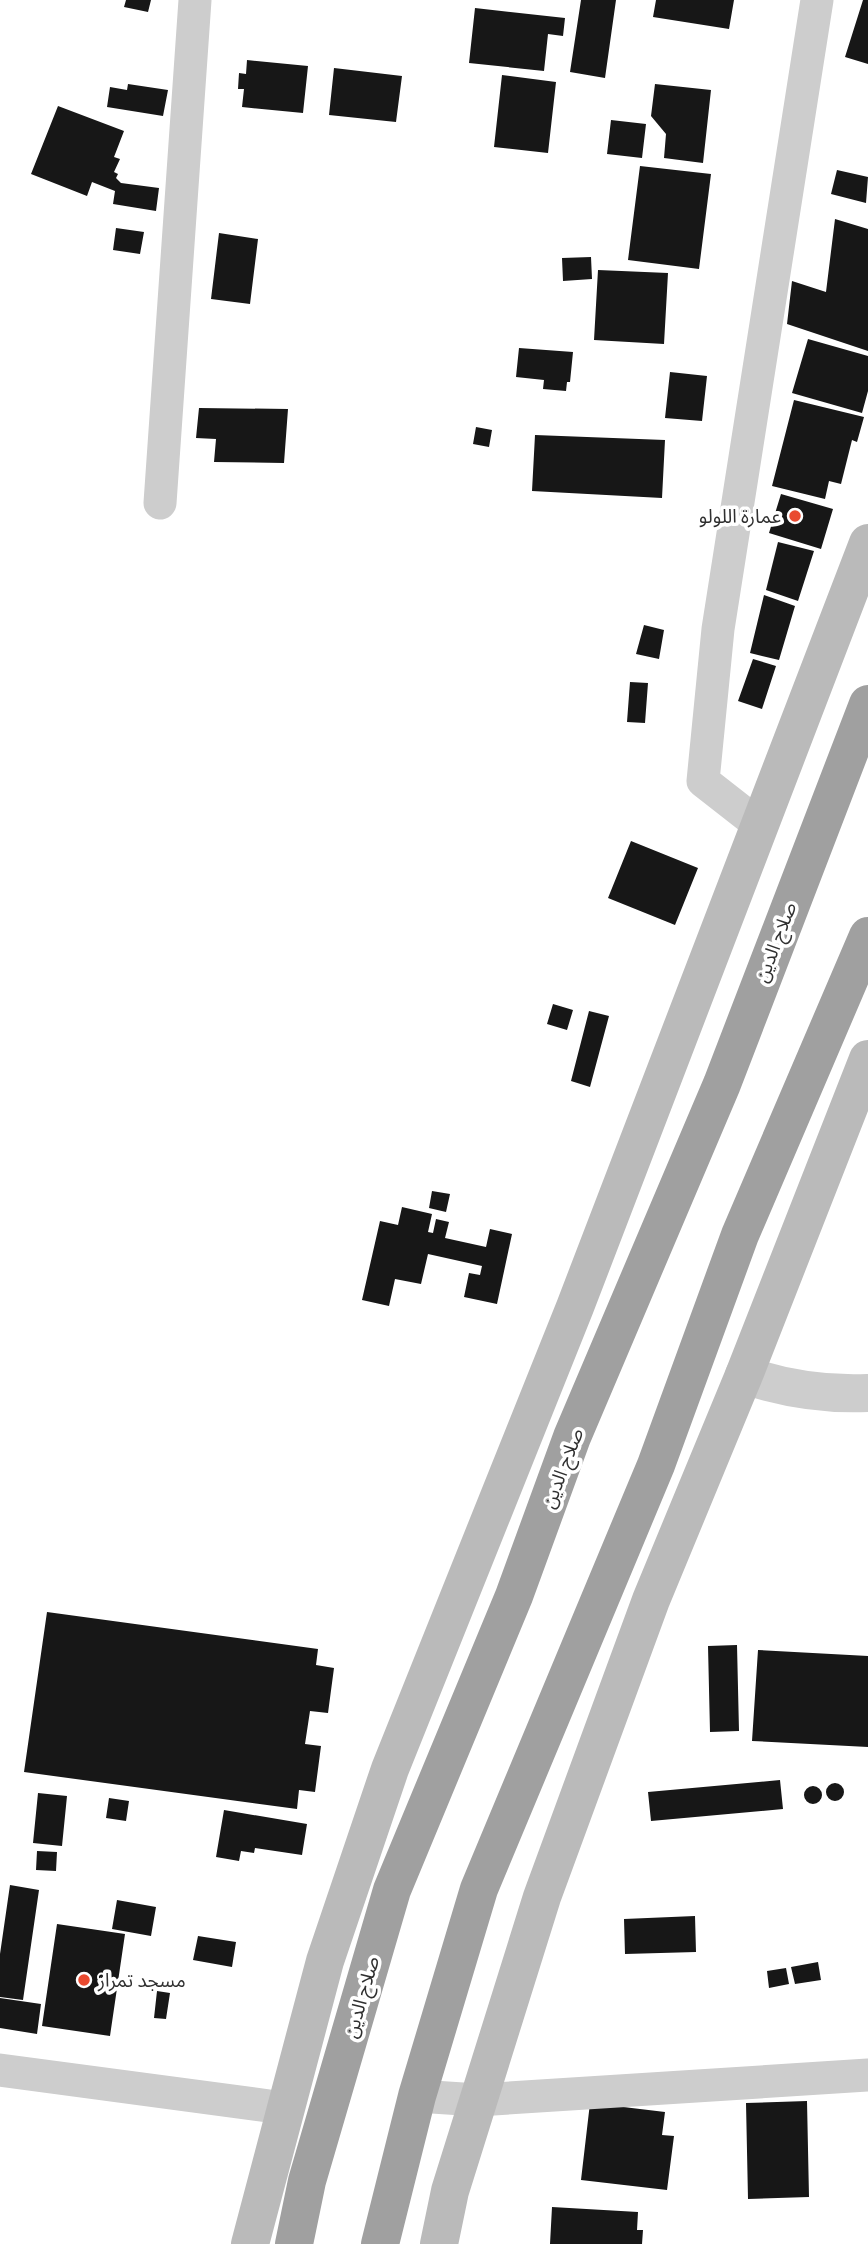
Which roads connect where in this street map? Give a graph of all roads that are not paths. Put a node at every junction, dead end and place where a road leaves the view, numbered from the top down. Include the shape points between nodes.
1 (195, 0) edge
2 (817, 0) edge
3 (160, 503) dead end
4 (868, 543) edge
5 (868, 704) edge
6 (758, 824) junction
7 (868, 936) edge
8 (868, 1059) edge
9 (744, 1375) junction
10 (868, 1392) edge
11 (0, 2070) edge
12 (868, 2075) edge
13 (417, 2096) junction
14 (478, 2100) junction
15 (284, 2108) junction
16 (250, 2244) edge
17 (294, 2244) edge
18 (380, 2244) edge
19 (439, 2244) edge

1 - 3 street
2 - 6 street via 718,629 703,781
4 - 6 main road
5 - 17 highway, صلاح الدين via 722,1084 572,1437 514,1596 392,1890 307,2181
6 - 15 main road via 575,1307 390,1769 325,1961
7 - 13 highway via 740,1235 656,1465 479,1889
8 - 9 main road
9 - 10 street via 782,1387 832,1394
9 - 14 main road via 641,1626 542,1897
11 - 15 street
12 - 14 street
13 - 14 street
13 - 18 highway
14 - 19 main road
15 - 16 main road

